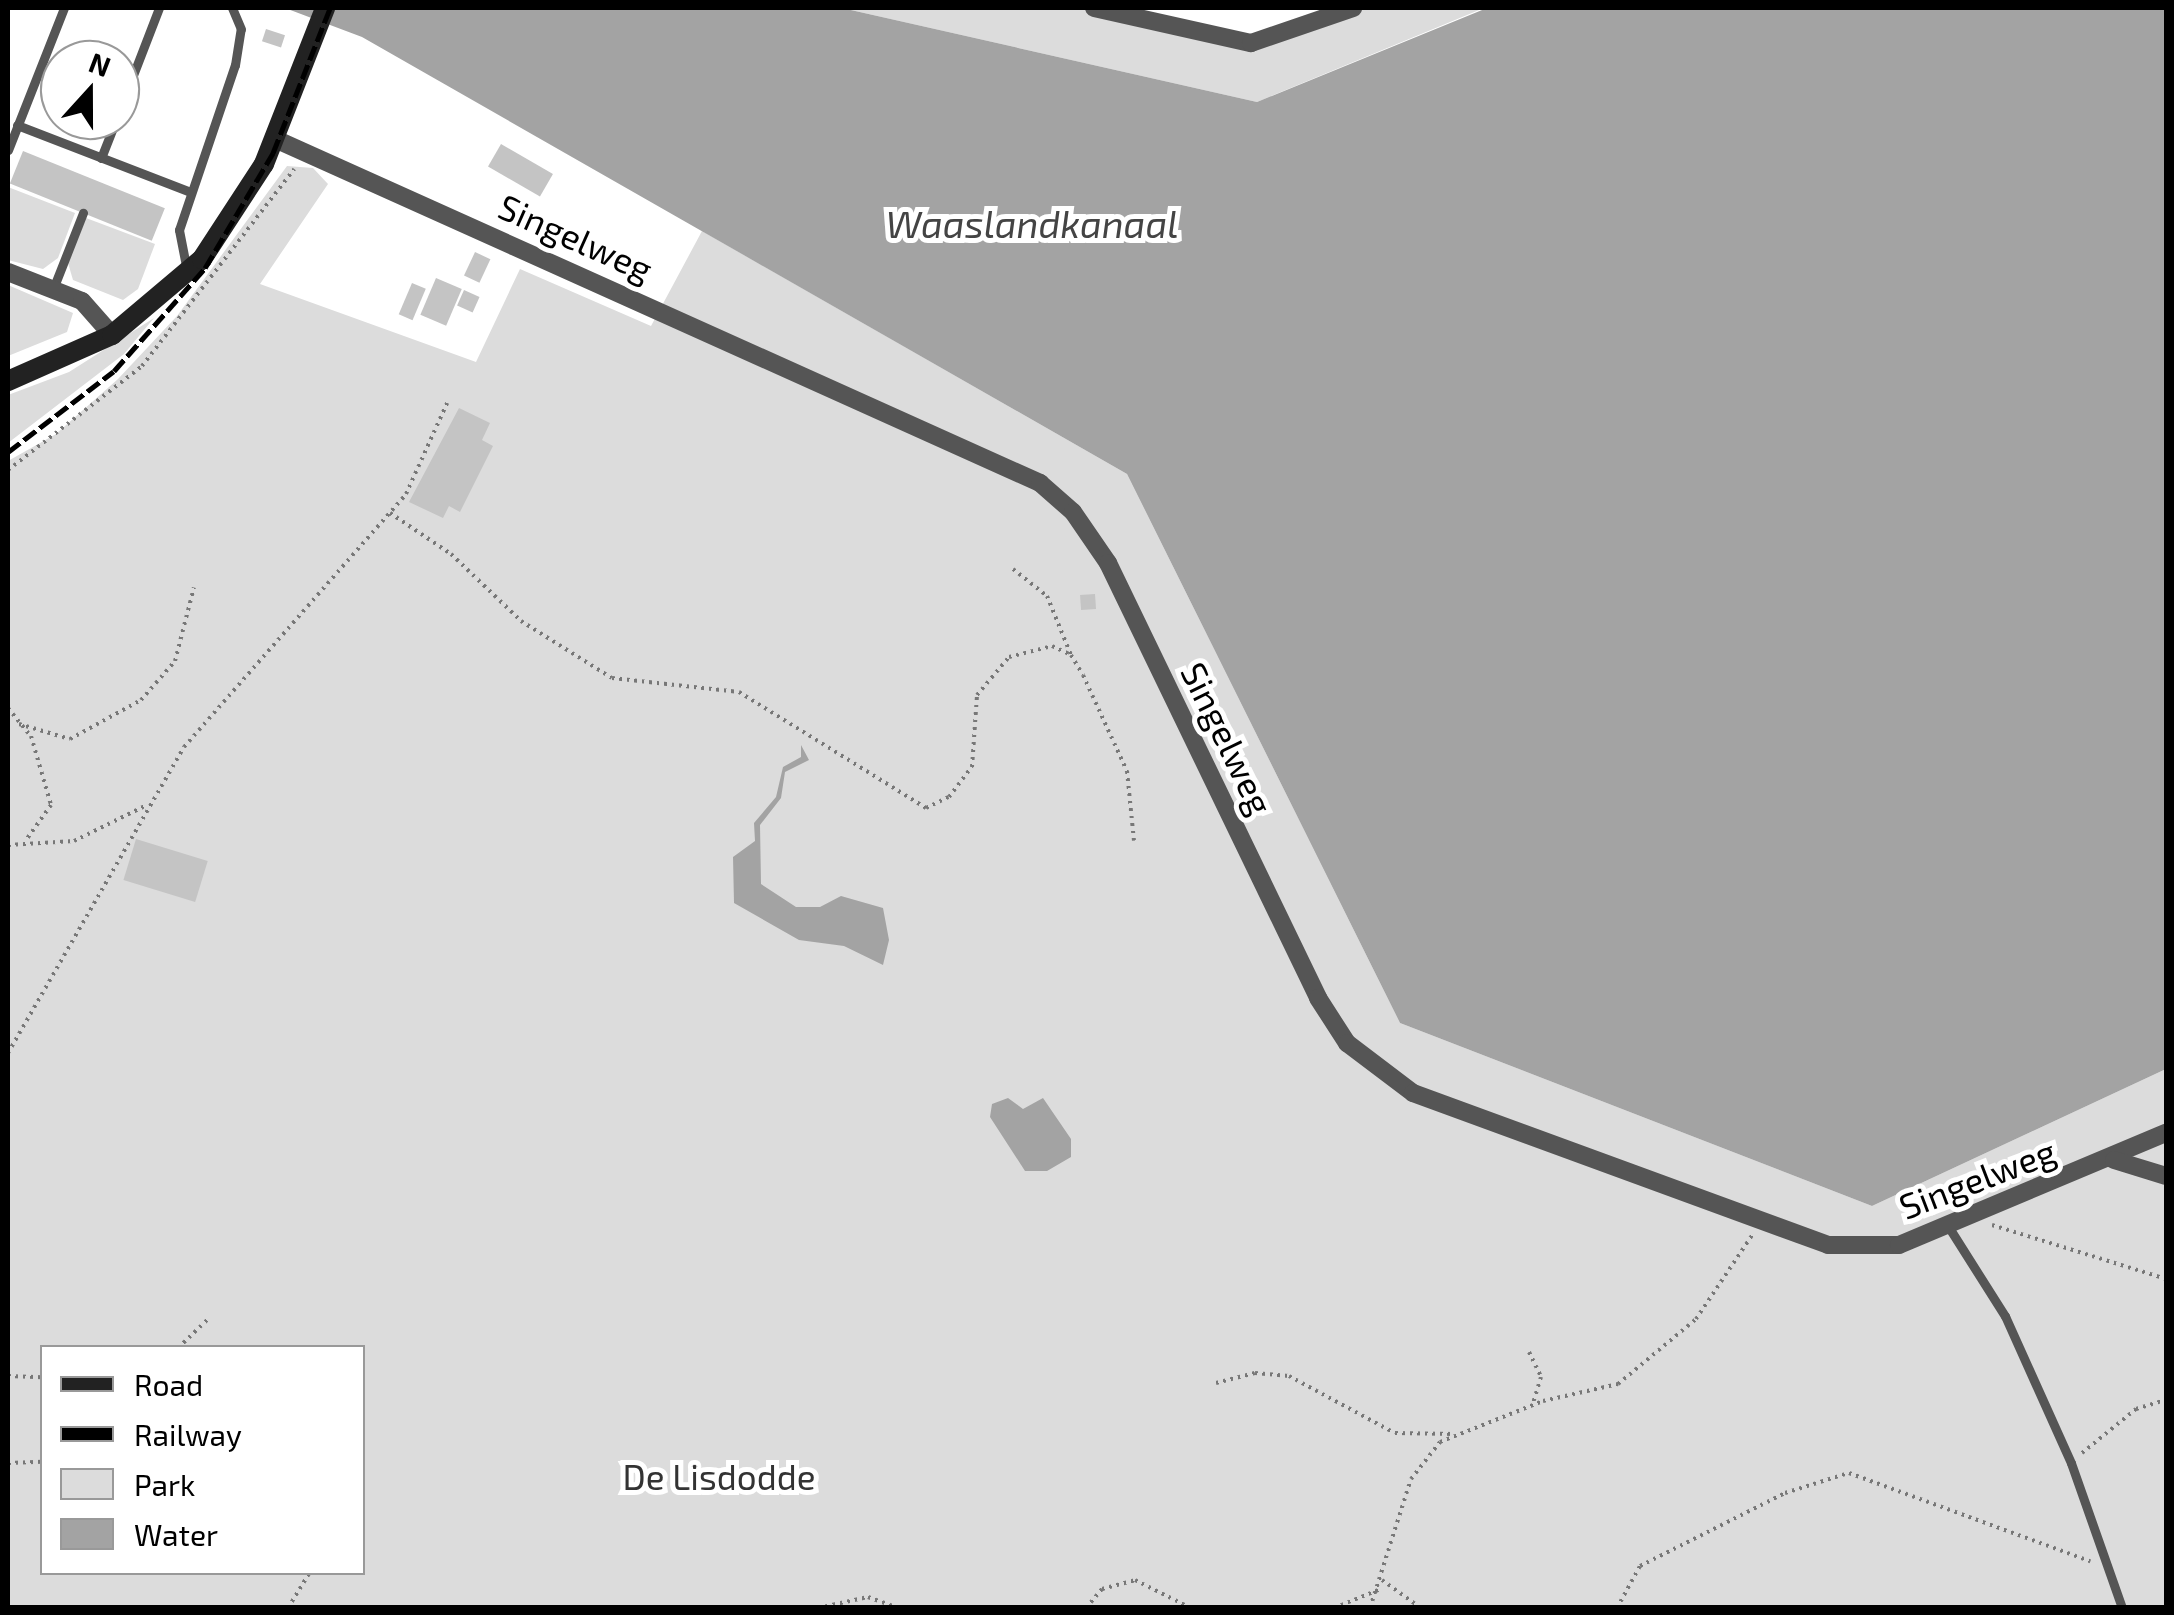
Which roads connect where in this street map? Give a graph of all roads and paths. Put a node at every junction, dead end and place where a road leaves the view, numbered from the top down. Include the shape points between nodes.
1 (64, 8) edge
2 (159, 8) edge
3 (232, 8) edge
4 (1094, 8) edge
5 (1352, 8) edge
6 (322, 15) edge
7 (140, 57) edge
8 (17, 125) junction
9 (275, 139) junction
10 (108, 140) edge
11 (8, 150) edge
12 (308, 152) junction
13 (101, 158) junction
14 (190, 192) junction
15 (84, 212) dead end
16 (8, 272) edge
17 (188, 274) junction
18 (53, 289) junction
19 (112, 334) junction
20 (8, 382) edge
21 (447, 403) dead end
22 (8, 470) edge
23 (390, 513) junction
24 (1013, 568) dead end
25 (194, 587) dead end
26 (1070, 655) junction
27 (8, 708) edge
28 (19, 724) junction
29 (147, 805) junction
30 (26, 840) junction
31 (1134, 841) dead end
32 (8, 845) edge
33 (8, 1053) edge
34 (2166, 1133) edge
35 (2114, 1160) junction
36 (2166, 1176) edge
37 (1968, 1218) junction
38 (1756, 1225) junction
39 (1948, 1226) junction
40 (2166, 1279) edge
41 (208, 1319) dead end
42 (181, 1345) edge
43 (1530, 1352) dead end
44 (8, 1376) edge
45 (40, 1377) edge
46 (1216, 1383) dead end
47 (2166, 1400) edge
48 (1533, 1404) junction
49 (1458, 1434) junction
50 (8, 1462) edge
51 (40, 1462) edge
52 (2071, 1463) junction
53 (2095, 1541) junction
54 (308, 1575) edge
55 (1382, 1580) junction
56 (1378, 1590) junction
57 (288, 1608) edge
58 (818, 1608) edge
59 (898, 1608) edge
60 (1086, 1608) edge
61 (1191, 1608) edge
62 (1334, 1608) edge
63 (1370, 1608) edge
64 (1420, 1608) edge
65 (1617, 1608) edge
66 (2122, 1608) edge

1 - 8 lane
2 - 7 lane
3 - 14 lane via 241,28 235,64
4 - 5 street via 1251,43
6 - 9 main road
8 - 11 lane
8 - 13 lane
9 - 12 street, Singelweg
9 - 17 main road via 238,212
10 - 13 lane
12 - 22 path via 142,366
12 - 38 street, Singelweg via 1040,482 1072,512 1108,563 1318,998 1347,1043 1413,1093
13 - 14 lane
14 - 17 lane via 177,243
15 - 18 lane
16 - 18 street
17 - 19 main road
18 - 19 street via 92,307
19 - 20 main road
21 - 23 path
23 - 26 path via 451,554 521,621 612,678 739,692 926,808 964,783 977,694 1009,657 1032,646
23 - 29 path via 205,720
24 - 26 path via 1047,596
25 - 28 path via 175,661 140,700 70,739
26 - 31 path via 1127,771
27 - 28 path
28 - 30 path via 38,754 51,806
29 - 30 path via 74,841
29 - 33 path via 94,912 36,993
30 - 32 path
34 - 35 street, Singelweg
35 - 36 street
35 - 37 street, Singelweg
37 - 39 street, Singelweg
37 - 40 path
38 - 39 street, Singelweg via 1828,1246 1899,1244
38 - 48 path via 1748,1250 1696,1318 1618,1384
39 - 52 lane via 1980,1269
41 - 42 path
43 - 48 path via 1542,1377
44 - 45 path
46 - 49 path via 1255,1373 1288,1376 1396,1433
47 - 52 path via 2136,1409
48 - 49 path
49 - 55 path via 1440,1442 1411,1480
50 - 51 path
52 - 53 lane
53 - 65 path via 2085,1562 1849,1473 1785,1493 1640,1566
53 - 66 lane
54 - 57 path
55 - 56 path
55 - 64 path
56 - 62 path
56 - 63 path
58 - 59 path via 868,1597
60 - 61 path via 1102,1589 1135,1580

